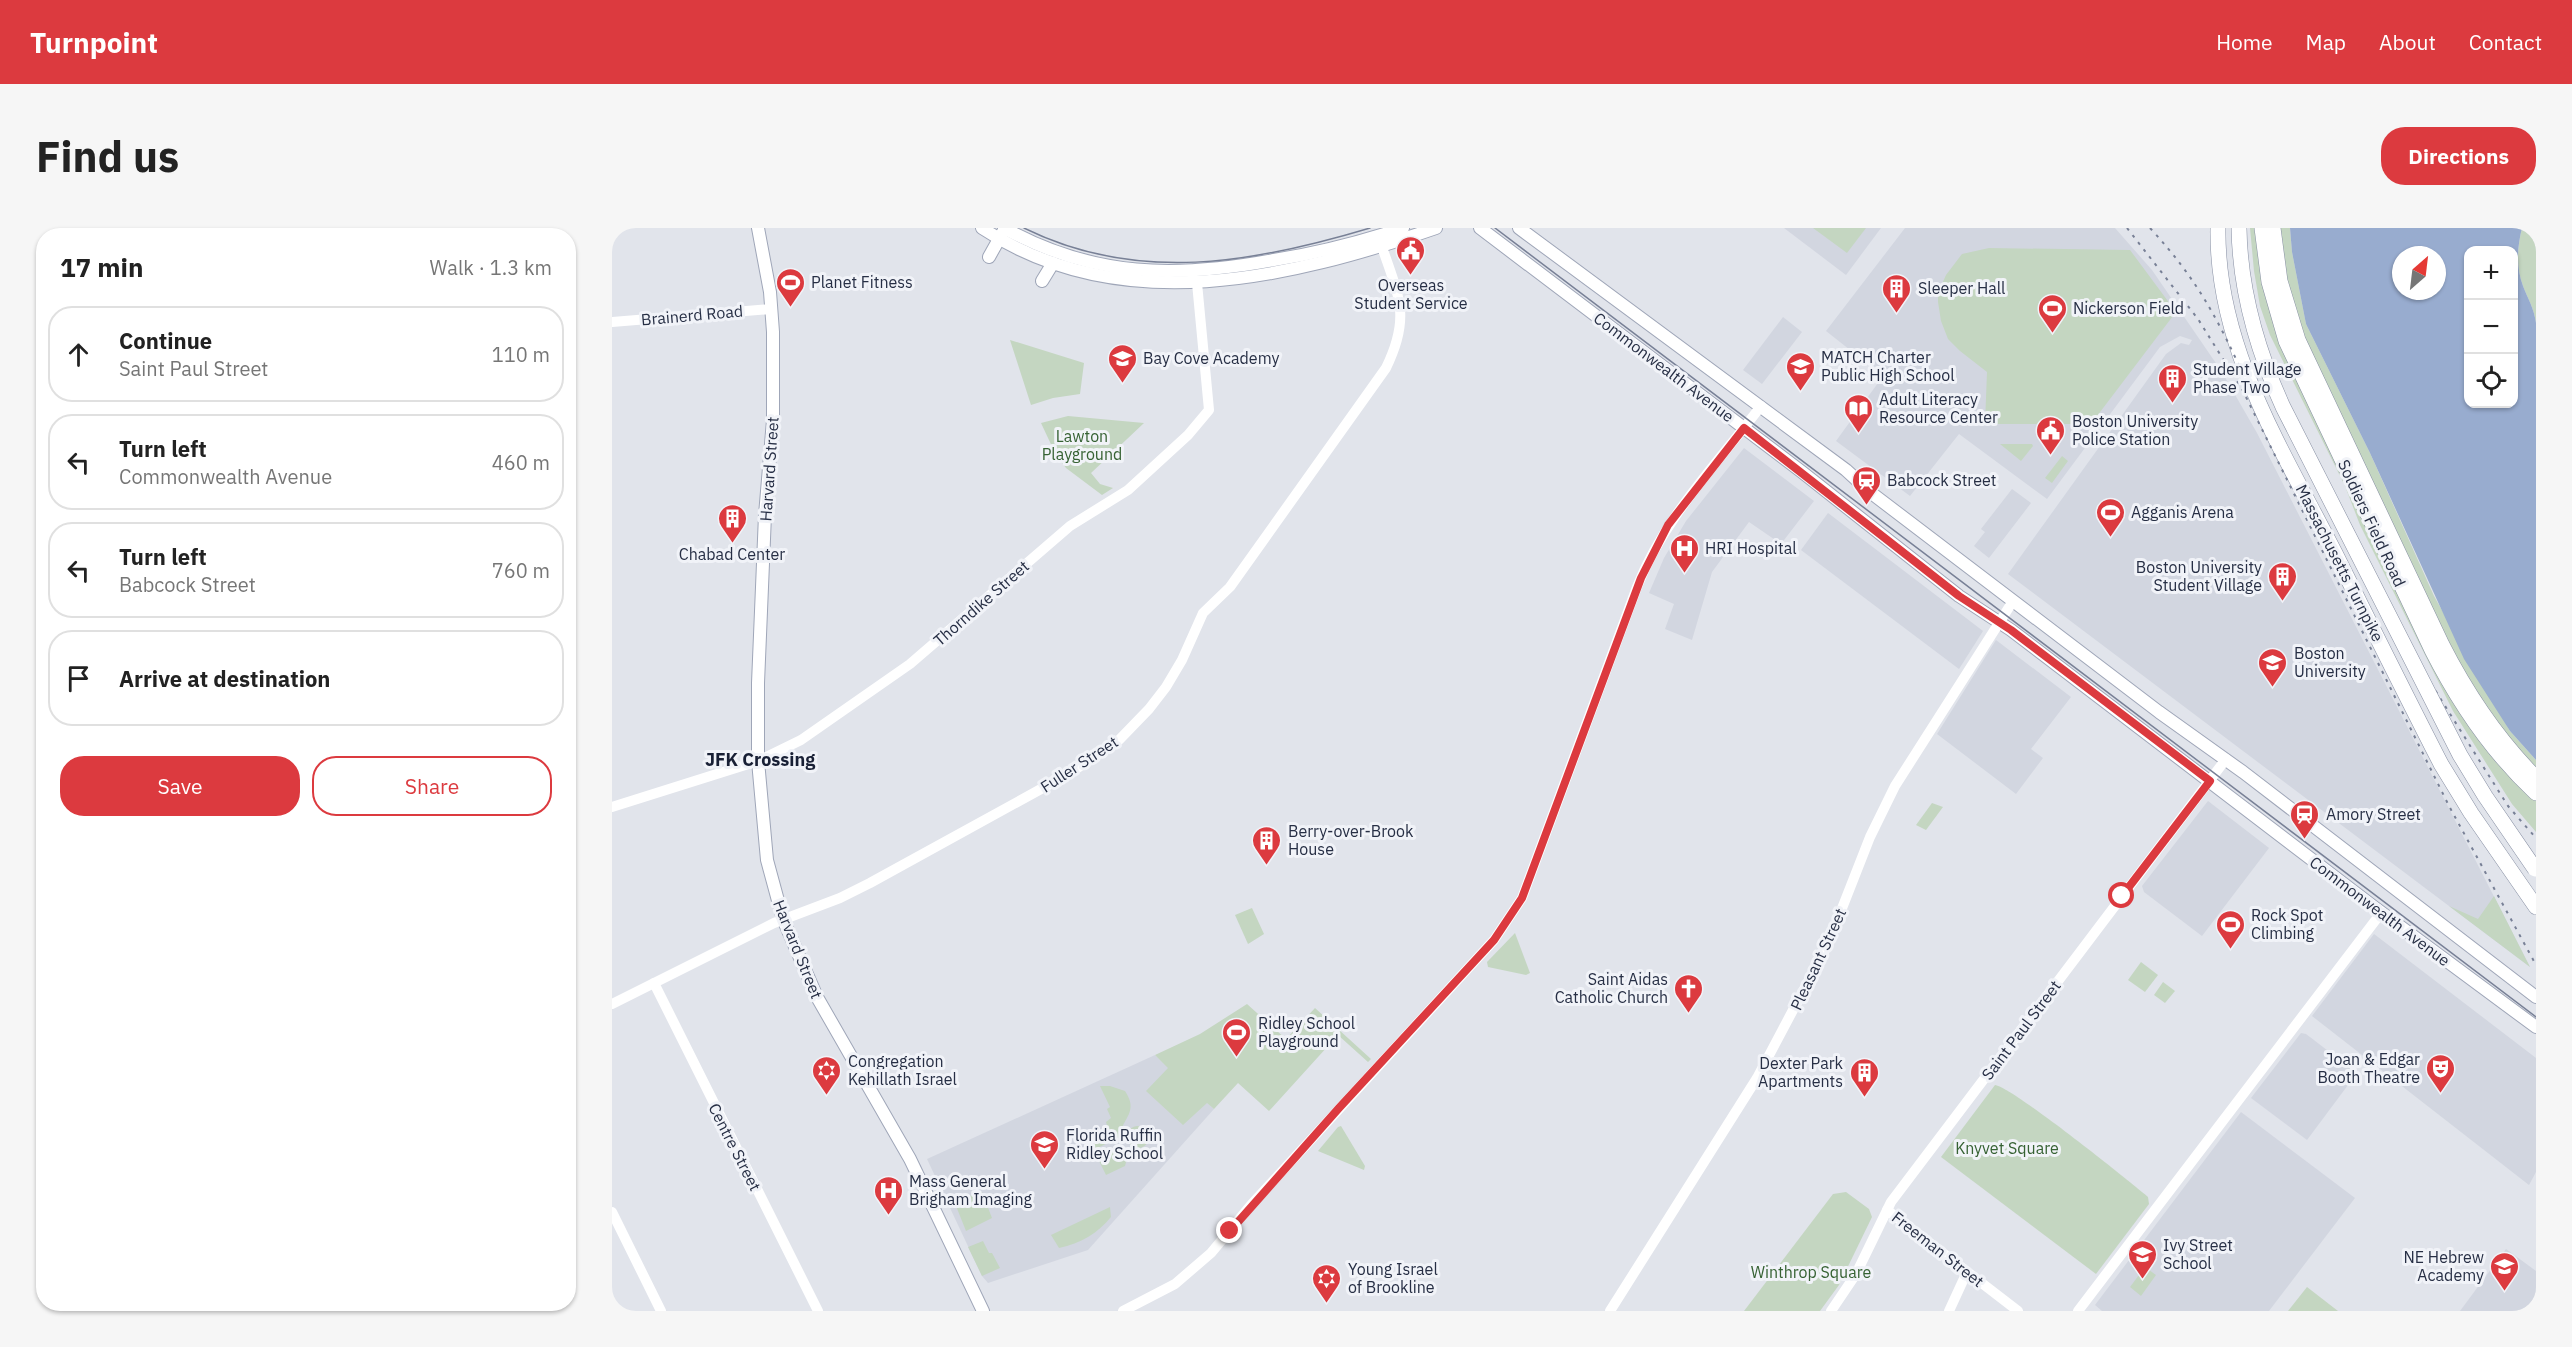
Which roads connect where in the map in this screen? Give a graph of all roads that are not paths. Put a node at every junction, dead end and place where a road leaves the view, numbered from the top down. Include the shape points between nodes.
1 (758, 228) edge
2 (982, 228) edge
3 (1403, 228) edge
4 (1436, 228) edge
5 (1480, 228) edge
6 (1520, 228) edge
7 (2218, 228) edge
8 (2239, 228) edge
9 (2262, 228) edge
10 (2273, 228) edge
11 (1003, 232) edge
12 (1382, 247) junction
13 (989, 257) dead end
14 (1053, 263) junction
15 (1042, 281) dead end
16 (1197, 283) junction
17 (771, 309) junction
18 (612, 322) edge
19 (1761, 406) junction
20 (1744, 428) junction
21 (2013, 601) junction
22 (1998, 622) junction
23 (2226, 759) junction
24 (758, 761) junction
25 (2536, 777) edge
26 (2210, 781) junction
27 (2536, 793) edge
28 (612, 807) edge
29 (2536, 869) edge
30 (2536, 907) edge
31 (2381, 913) junction
32 (783, 919) junction
33 (654, 983) junction
34 (2536, 997) edge
35 (612, 1004) edge
36 (2536, 1027) edge
37 (1887, 1210) junction
38 (612, 1212) edge
39 (1968, 1272) junction
40 (661, 1311) edge
41 (818, 1311) edge
42 (983, 1311) edge
43 (1123, 1311) edge
44 (1610, 1311) edge
45 (1831, 1311) edge
46 (1949, 1311) edge
47 (2018, 1311) edge
48 (2078, 1311) edge

1 - 17 main road, Harvard Street
2 - 11 main road
3 - 11 main road via 1284,259 1175,273 1081,260
4 - 12 main road
5 - 20 main road, Commonwealth Avenue
6 - 19 main road, Commonwealth Avenue
7 - 30 highway, Massachusetts Turnpike via 2230,326 2257,399 2441,764
8 - 29 highway, Massachusetts Turnpike, bridge via 2250,319 2283,407 2455,746
9 - 27 highway, Soldiers Field Road via 2269,282 2286,341 2432,650 2480,729
10 - 25 highway, Soldiers Field Road via 2281,288 2298,340 2442,645 2488,723
11 - 13 main road
11 - 14 main road
12 - 16 main road via 1286,270
12 - 32 street, Fuller Street via 1401,305 1396,346 1372,390 1230,587 1203,613 1182,660 1149,709 1103,753 999,813 840,898
14 - 15 main road
14 - 16 main road via 1126,281
16 - 24 street, Thorndike Street via 1209,410 1188,435 1128,490 1070,526 910,664 801,740
17 - 18 street, Brainerd Road
17 - 24 main road, Harvard Street via 773,420 765,515
19 - 20 street
19 - 21 main road, Commonwealth Avenue
20 - 22 main road, Commonwealth Avenue via 1959,596
20 - 43 street via 1668,525 1646,567 1522,898 1510,918 1211,1253 1175,1284
21 - 22 street, Pleasant Street
21 - 23 main road, Commonwealth Avenue
22 - 26 main road, Commonwealth Avenue
22 - 44 street, Pleasant Street via 1892,793 1870,837 1828,944 1757,1078
23 - 26 street, Saint Paul Street
23 - 34 main road, Commonwealth Avenue
24 - 28 street, Thorndike Street
24 - 32 main road, Harvard Street via 766,851
26 - 31 main road, Commonwealth Avenue
26 - 37 street, Saint Paul Street
31 - 36 main road, Commonwealth Avenue
31 - 48 street
32 - 33 street, Fuller Street
32 - 42 main road, Harvard Street via 817,997 910,1159
33 - 35 street, Fuller Street
33 - 41 street, Centre Street
37 - 39 street, Freeman Street
37 - 45 street, Saint Paul Street via 1856,1274
38 - 40 street
39 - 46 street
39 - 47 street, Freeman Street

